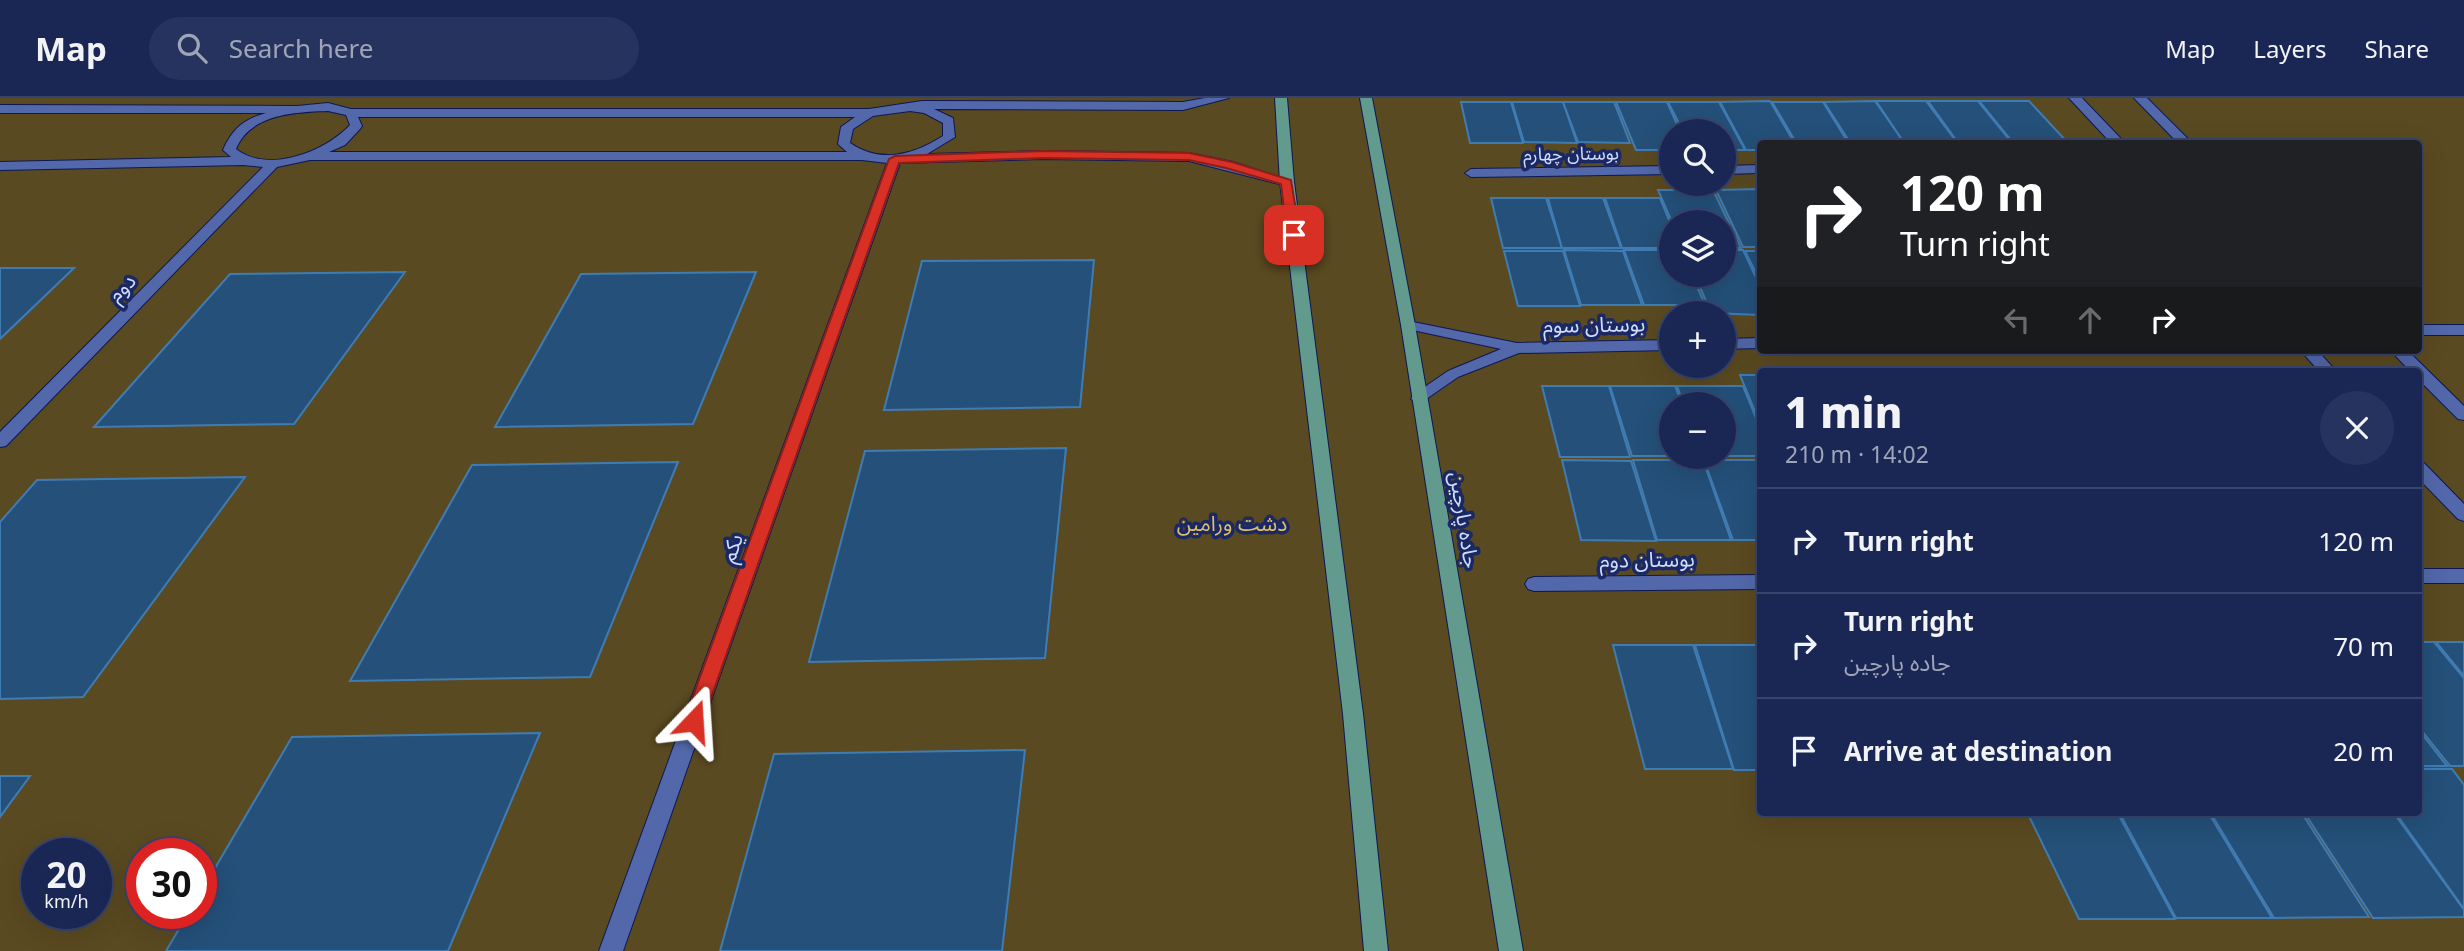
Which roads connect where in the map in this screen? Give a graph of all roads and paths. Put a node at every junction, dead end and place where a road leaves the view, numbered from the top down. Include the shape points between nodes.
1 (1223, 98) edge
2 (1281, 98) edge
3 (1366, 98) edge
4 (2075, 98) edge
5 (2140, 98) edge
6 (333, 102) edge
7 (904, 102) edge
8 (0, 109) edge
9 (295, 109) junction
10 (351, 113) junction
11 (869, 113) junction
12 (2115, 140) edge
13 (2183, 140) edge
14 (310, 156) junction
15 (862, 156) junction
16 (895, 159) junction
17 (243, 161) junction
18 (273, 164) junction
19 (0, 166) edge
20 (1757, 169) edge
21 (1659, 170) edge
22 (1736, 170) edge
23 (1471, 173) dead end
24 (1287, 182) junction
25 (1408, 325) junction
26 (2422, 330) edge
27 (2464, 330) edge
28 (1757, 343) edge
29 (1736, 344) edge
30 (1659, 345) edge
31 (1517, 348) junction
32 (2312, 354) edge
33 (2402, 354) edge
34 (2325, 368) edge
35 (2416, 368) edge
36 (2422, 374) edge
37 (1419, 399) junction
38 (2464, 415) edge
39 (0, 442) edge
40 (2422, 471) edge
41 (2464, 515) edge
42 (2422, 576) edge
43 (2464, 576) edge
44 (1757, 582) edge
45 (1534, 584) dead end
46 (611, 951) edge
47 (1376, 951) edge
48 (1511, 951) edge

1 - 7 street via 1182,106
2 - 24 main road
3 - 25 main road, جاده پارچین
4 - 12 street
5 - 13 street
6 - 9 street
6 - 10 street
7 - 11 street
7 - 16 street via 931,109 949,121 949,137 928,152
8 - 9 street
9 - 17 street via 261,119 236,135 229,150
10 - 11 street
10 - 14 street via 356,126 341,142
11 - 15 street via 847,127 844,144
14 - 15 street
14 - 18 street
15 - 16 street
16 - 24 street via 1189,157
16 - 46 street, یکم
17 - 18 street
17 - 19 street
18 - 39 street, دوم
20 - 22 street
21 - 23 street, بوستان چهارم
24 - 47 main road via 1353,715
25 - 31 street, بوستان سوم
25 - 37 main road, جاده پارچین
26 - 27 street
28 - 29 street
30 - 31 street, بوستان سوم
31 - 37 street, بوستان سوم via 1453,374
32 - 34 street
33 - 35 street
36 - 38 street
37 - 48 main road, جاده پارچین
40 - 41 street
42 - 43 street
44 - 45 street, بوستان دوم

